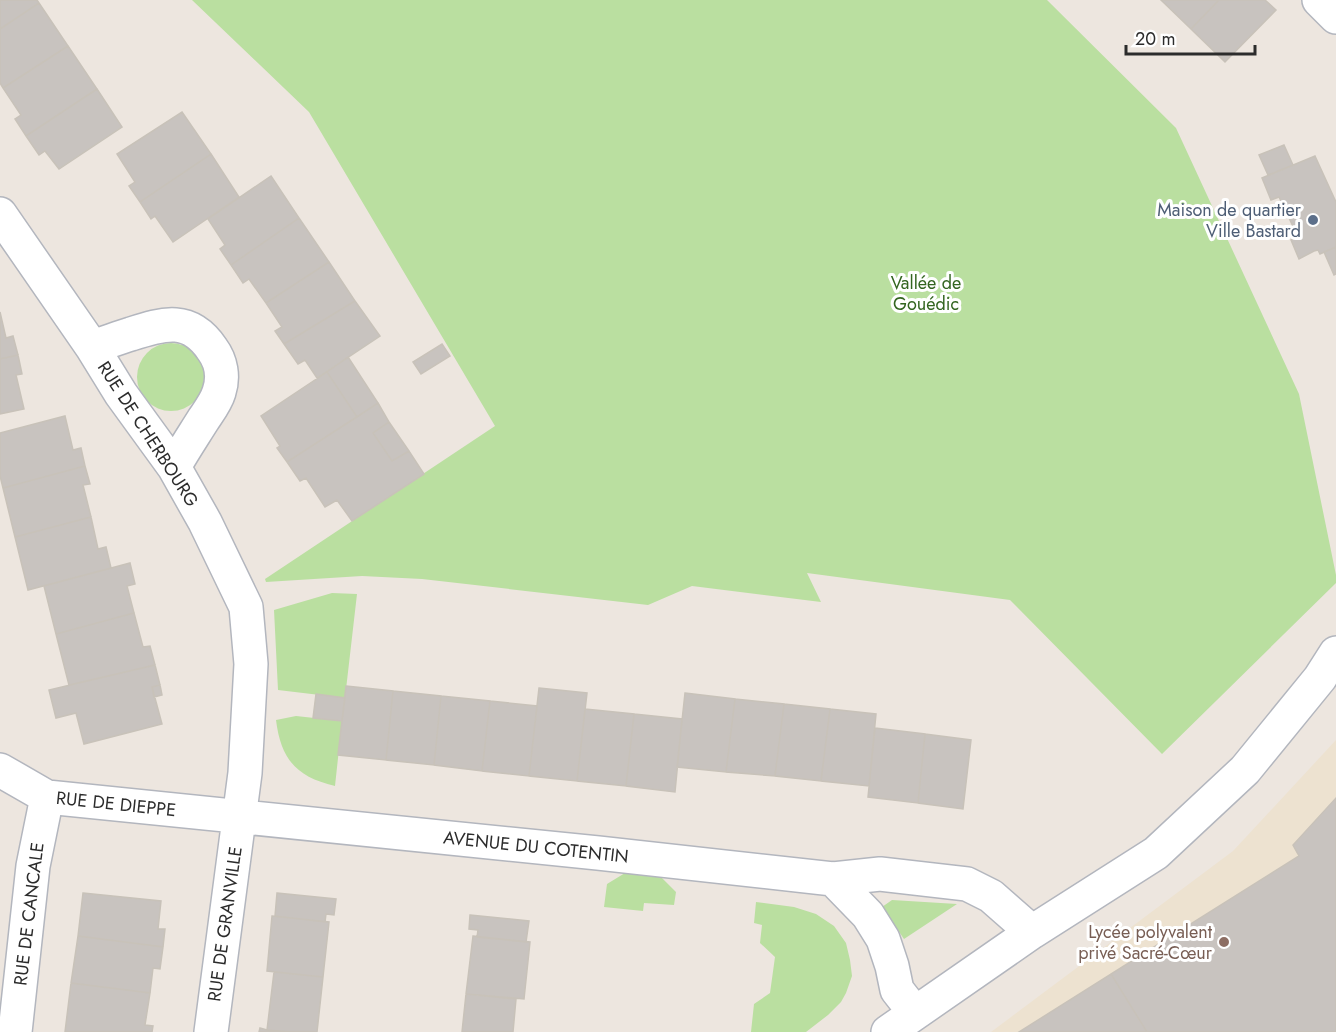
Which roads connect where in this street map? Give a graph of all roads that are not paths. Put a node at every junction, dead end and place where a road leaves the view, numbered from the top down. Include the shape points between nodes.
1 (1319, 0) edge
2 (1336, 17) edge
3 (0, 214) edge
4 (92, 347) junction
5 (174, 467) junction
6 (1336, 654) edge
7 (0, 770) edge
8 (47, 797) junction
9 (239, 816) junction
10 (833, 879) junction
11 (1032, 932) junction
12 (915, 1013) junction
13 (15, 1032) edge
14 (211, 1032) edge
15 (888, 1032) edge

1 - 2 street
3 - 4 street, RUE DE CHERBOURG
4 - 5 street, RUE DE CHERBOURG
4 - 5 street via 148,328 182,325 198,332 219,358 219,392
5 - 9 street, RUE DE CHERBOURG via 246,607 251,664
6 - 11 street via 1245,770 1156,853
7 - 8 street, RUE DE DIEPPE
8 - 9 street, RUE DE DIEPPE
8 - 13 street, RUE DE CANCALE via 33,866
9 - 10 street, AVENUE DU COTENTIN
9 - 14 street, RUE DE GRANVILLE
10 - 11 street, AVENUE DU COTENTIN via 879,874 967,884 991,896
10 - 12 street via 868,915 883,939 897,990
11 - 12 street
12 - 15 street

